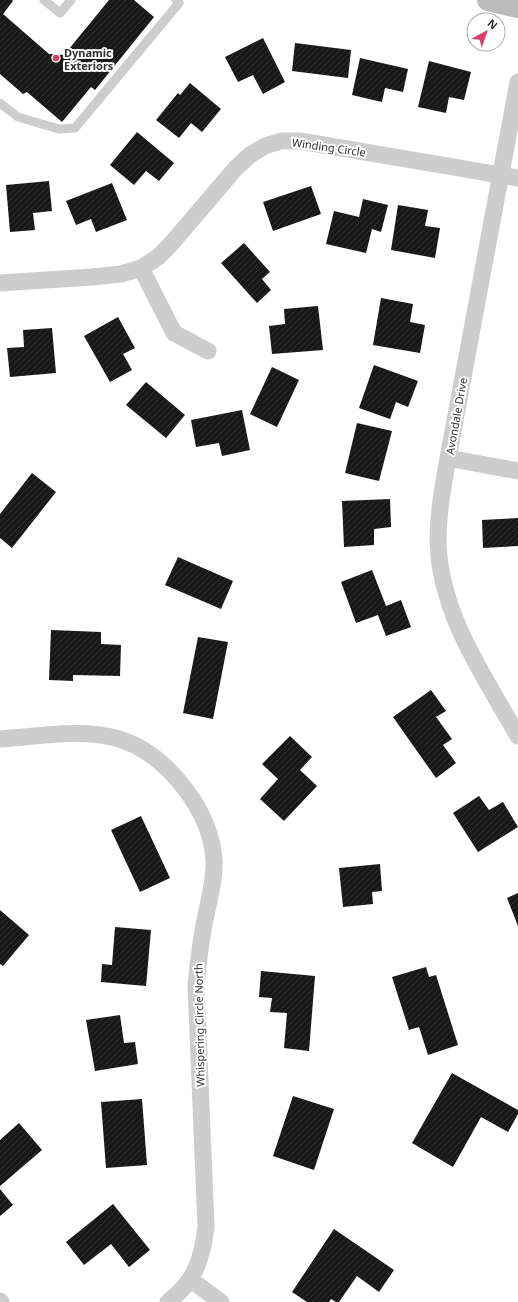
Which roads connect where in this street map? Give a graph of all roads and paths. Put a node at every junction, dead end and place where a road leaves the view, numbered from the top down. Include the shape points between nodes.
1 (44, 0) edge
2 (71, 0) edge
3 (176, 0) edge
4 (488, 0) edge
5 (518, 7) edge
6 (518, 82) edge
7 (0, 103) edge
8 (500, 174) junction
9 (518, 178) edge
10 (141, 268) junction
11 (0, 283) edge
12 (208, 352) dead end
13 (448, 458) junction
14 (518, 471) edge
15 (518, 736) edge
16 (0, 739) edge
17 (191, 1280) junction
18 (168, 1302) edge
19 (221, 1302) edge

1 - 2 lane via 60,13
3 - 7 lane via 179,3 75,128 59,129 18,117
4 - 5 main road
6 - 8 street, Avondale Drive
8 - 9 street, Winding Circle
8 - 10 street, Winding Circle via 300,141 281,141 265,146 250,155 171,244 158,257
8 - 13 street, Avondale Drive
10 - 11 street, Winding Circle via 121,274
10 - 12 street via 174,333
13 - 14 street
13 - 15 street, Avondale Drive via 439,510 438,543 447,595 454,619
16 - 17 street, Whispering Circle North via 88,733 128,741 145,750 178,779 203,816 214,858 214,880 198,955 196,985 206,1227 204,1248
17 - 18 street, Whispering Circle North via 180,1294
17 - 19 street

